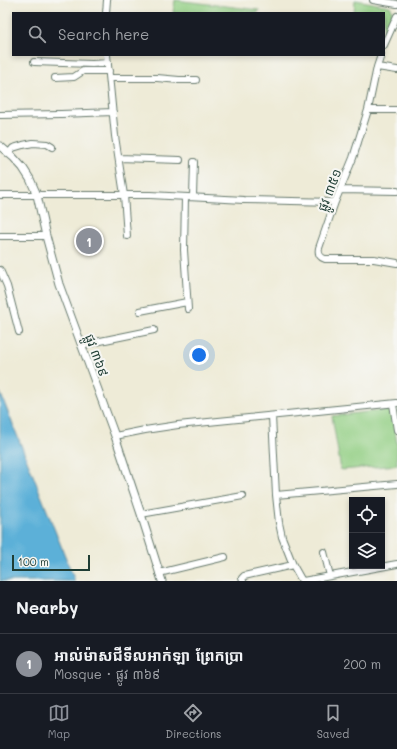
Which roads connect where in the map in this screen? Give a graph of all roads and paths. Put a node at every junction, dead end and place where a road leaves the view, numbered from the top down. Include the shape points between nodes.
1 (107, 0) edge
2 (373, 0) edge
3 (397, 4) edge
4 (106, 12) edge
5 (397, 16) edge
6 (385, 43) edge
7 (107, 56) edge
8 (381, 56) edge
9 (34, 62) dead end
10 (108, 63) junction
11 (377, 67) junction
12 (397, 70) edge
13 (109, 74) junction
14 (55, 78) dead end
15 (196, 80) dead end
16 (368, 110) junction
17 (397, 110) edge
18 (113, 112) junction
19 (0, 115) edge
20 (0, 146) edge
21 (52, 147) dead end
22 (9, 153) junction
23 (119, 158) junction
24 (180, 160) dead end
25 (194, 162) dead end
26 (341, 190) junction
27 (397, 191) edge
28 (37, 194) junction
29 (0, 195) edge
30 (124, 195) junction
31 (185, 197) junction
32 (193, 197) junction
33 (335, 202) junction
34 (0, 236) edge
35 (46, 236) junction
36 (127, 236) dead end
37 (397, 263) edge
38 (0, 270) edge
39 (187, 302) junction
40 (188, 309) dead end
41 (140, 311) dead end
42 (154, 330) dead end
43 (19, 332) dead end
44 (81, 345) junction
45 (395, 403) edge
46 (272, 416) junction
47 (397, 430) edge
48 (115, 436) junction
49 (397, 484) edge
50 (276, 495) junction
51 (243, 496) dead end
52 (141, 514) junction
53 (324, 552) dead end
54 (225, 557) dead end
55 (397, 564) edge
56 (293, 565) junction
57 (159, 573) junction
58 (330, 576) junction
59 (162, 581) edge
60 (243, 581) edge
61 (302, 581) edge

1 - 4 street
2 - 3 street
5 - 6 street
7 - 10 street
8 - 11 street, ផ្លូវ ៣៥១
9 - 10 street
10 - 13 street
11 - 12 street
11 - 16 street, ផ្លូវ ៣៥១
13 - 14 street via 83,71 74,77
13 - 15 street
13 - 18 street
16 - 17 street
16 - 26 street, ផ្លូវ ៣៥១
18 - 19 street
18 - 23 street
20 - 22 main road, ផ្លូវ ៣៦៩
21 - 22 street via 33,143 13,148
22 - 28 main road, ផ្លូវ ៣៦៩ via 23,168
23 - 24 street
23 - 30 street
25 - 32 street
26 - 27 street
26 - 33 street, ផ្លូវ ៣៥១
28 - 29 street
28 - 30 street
28 - 35 main road, ផ្លូវ ៣៦៩
30 - 31 street
30 - 36 street
31 - 32 street
31 - 39 street via 184,250
32 - 33 street
33 - 37 street, ផ្លូវ ៣៥១ via 319,248 320,256 325,259 374,259
34 - 35 street
35 - 44 main road, ផ្លូវ ៣៦៩ via 59,284
38 - 43 street via 7,286
39 - 40 street
39 - 41 street
42 - 44 street
44 - 48 main road, ផ្លូវ ៣៦៩
45 - 46 street
45 - 47 street
46 - 48 street via 178,425
46 - 50 street
48 - 52 main road, ផ្លូវ ៣៦៩
49 - 50 street
50 - 56 street via 282,537
51 - 52 street
52 - 57 main road, ផ្លូវ ៣៦៩
53 - 58 street
54 - 57 street
55 - 58 street
56 - 60 street via 244,576
56 - 61 street
57 - 59 main road, ផ្លូវ ៣៦៩
58 - 61 street

